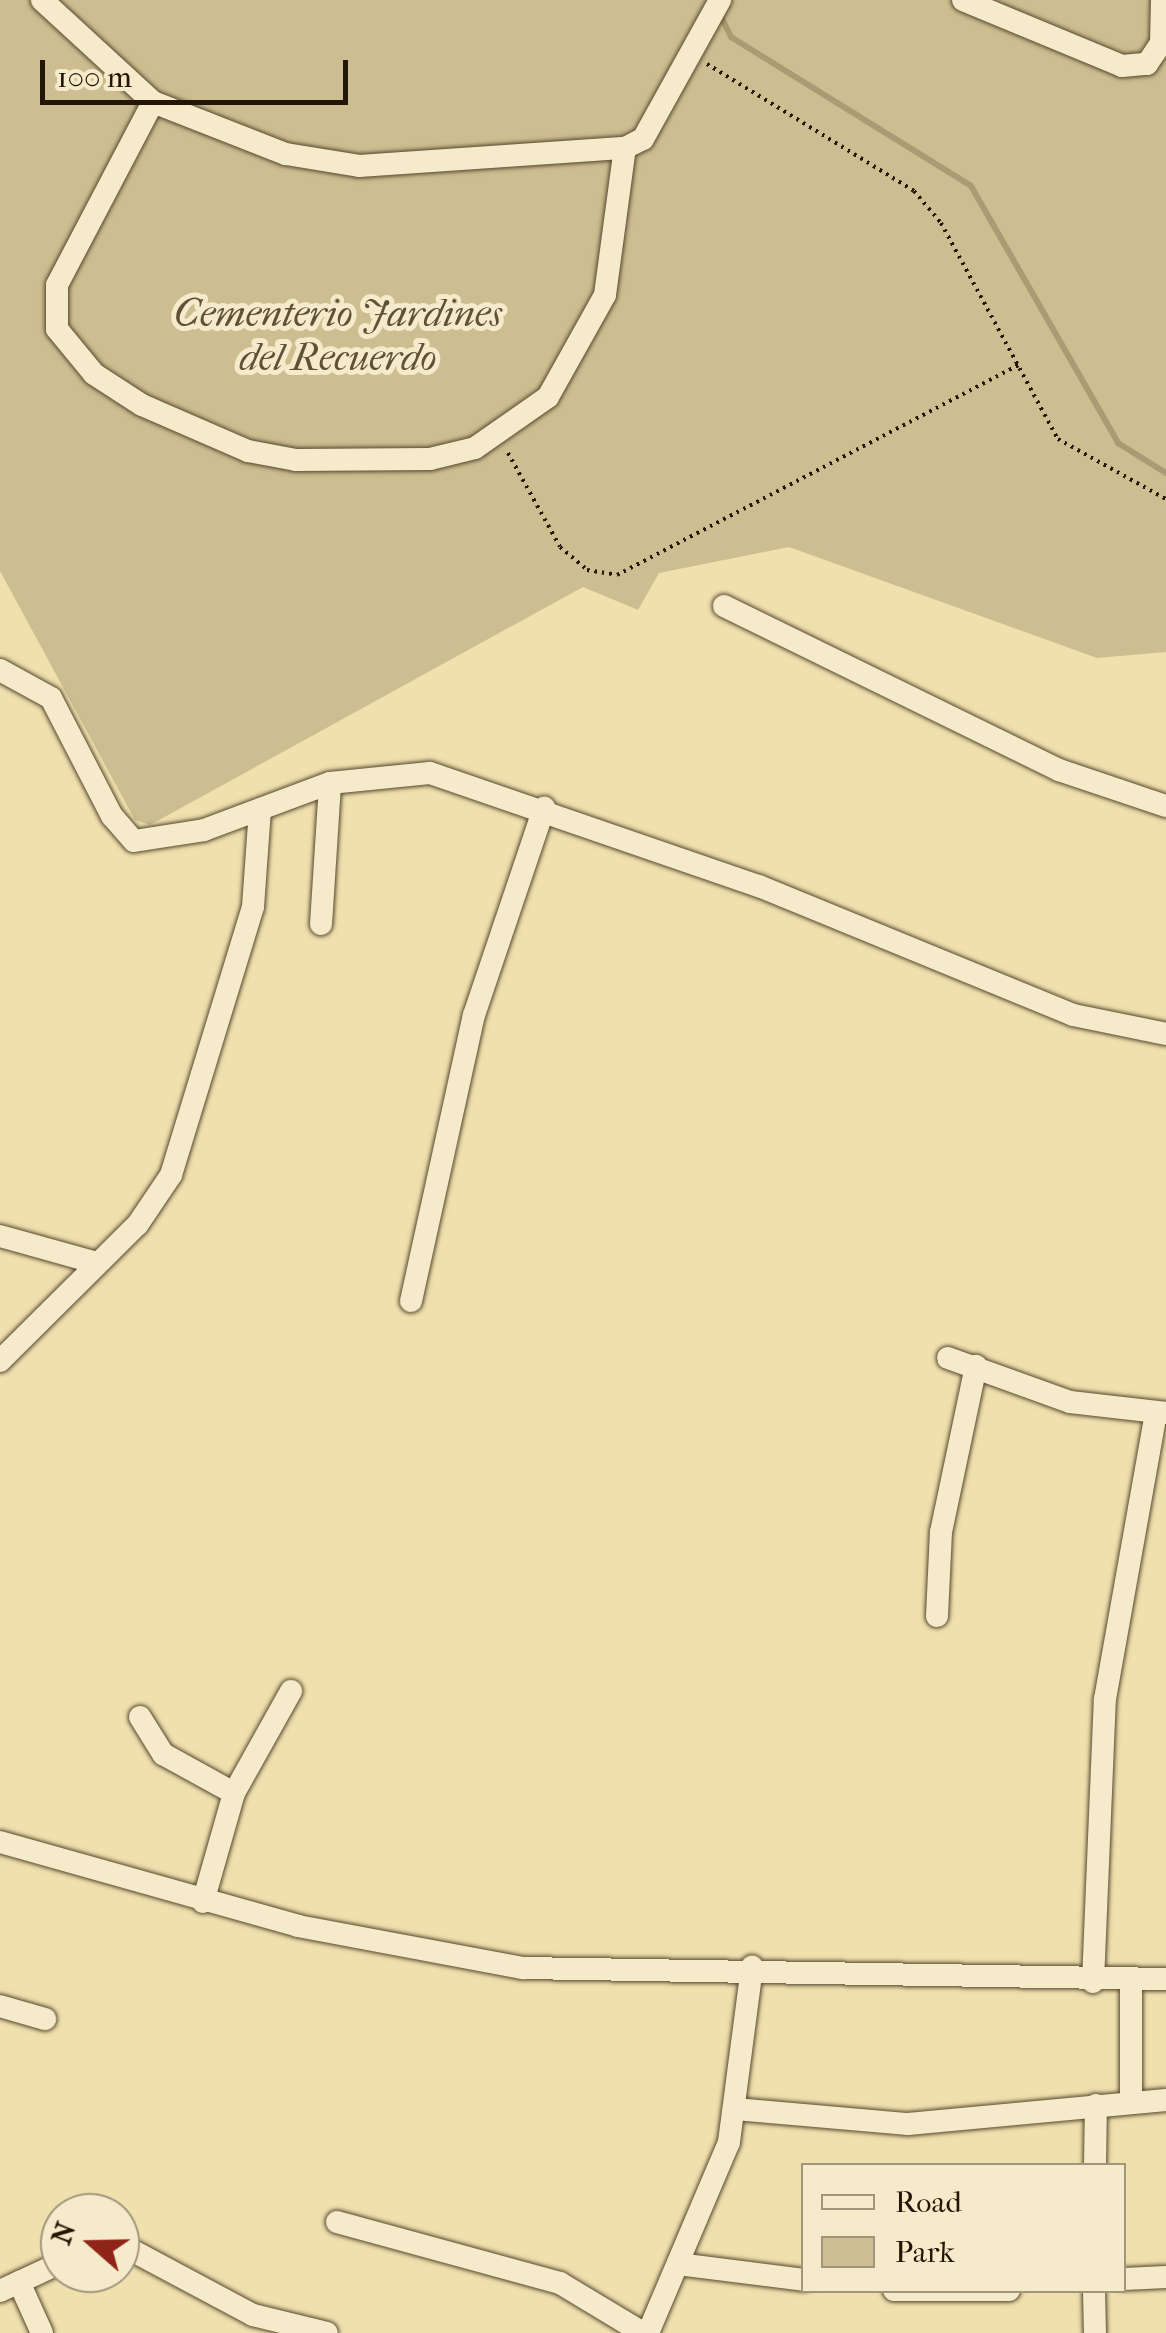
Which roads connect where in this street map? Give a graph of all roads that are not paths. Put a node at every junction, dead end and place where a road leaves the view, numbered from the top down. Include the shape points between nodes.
1 (42, 0) edge
2 (720, 0) edge
3 (963, 0) edge
4 (1162, 0) edge
5 (153, 102) junction
6 (625, 148) junction
7 (724, 606) dead end
8 (0, 670) edge
9 (330, 783) junction
10 (1166, 806) edge
11 (544, 808) junction
12 (260, 809) junction
13 (321, 924) dead end
14 (1166, 1034) edge
15 (0, 1236) edge
16 (97, 1263) junction
17 (410, 1300) dead end
18 (948, 1358) dead end
19 (0, 1361) edge
20 (976, 1366) junction
21 (1161, 1413) edge
22 (937, 1616) dead end
23 (291, 1691) dead end
24 (140, 1717) dead end
25 (234, 1794) junction
26 (0, 1842) edge
27 (203, 1902) junction
28 (752, 1966) junction
29 (1166, 1979) edge
30 (1131, 1980) junction
31 (1092, 1982) junction
32 (0, 2006) edge
33 (46, 2019) dead end
34 (1131, 2100) junction
35 (1166, 2100) edge
36 (1096, 2105) junction
37 (735, 2109) junction
38 (1095, 2163) edge
39 (337, 2222) dead end
40 (140, 2255) edge
41 (678, 2264) junction
42 (40, 2272) edge
43 (1166, 2277) edge
44 (1126, 2279) edge
45 (801, 2280) edge
46 (10, 2286) edge
47 (1094, 2293) edge
48 (42, 2333) edge
49 (327, 2333) edge
50 (645, 2333) edge
51 (1095, 2333) edge

1 - 5 street
2 - 6 street via 643,139
3 - 4 street via 1122,66 1148,64 1161,43
5 - 6 street via 286,154 359,166
5 - 6 street via 57,285 57,329 71,354 142,405 296,460 430,459 498,435 548,396 593,324 614,248
7 - 10 street via 1060,770
8 - 12 street via 51,698 112,816 134,841 166,840
9 - 11 street via 430,772
9 - 12 street
9 - 13 street
11 - 14 street via 1073,1015
11 - 17 street via 474,1015
12 - 16 street via 253,907 185,1142 158,1198
15 - 16 street
16 - 19 street
18 - 20 street
20 - 21 street via 1070,1402
20 - 22 street via 944,1514
21 - 31 street via 1105,1699
23 - 25 street
24 - 25 street via 163,1754
25 - 27 street
26 - 27 street
27 - 28 street via 524,1968
28 - 31 street
28 - 37 street
29 - 30 street
30 - 31 street
30 - 34 street
32 - 33 street
34 - 35 street
34 - 36 street
36 - 37 street via 844,2126
36 - 38 street
37 - 41 street via 713,2190
39 - 50 street via 560,2283
40 - 49 street via 253,2315
41 - 45 street
41 - 50 street
42 - 46 street
43 - 44 street
46 - 48 street
47 - 51 street

